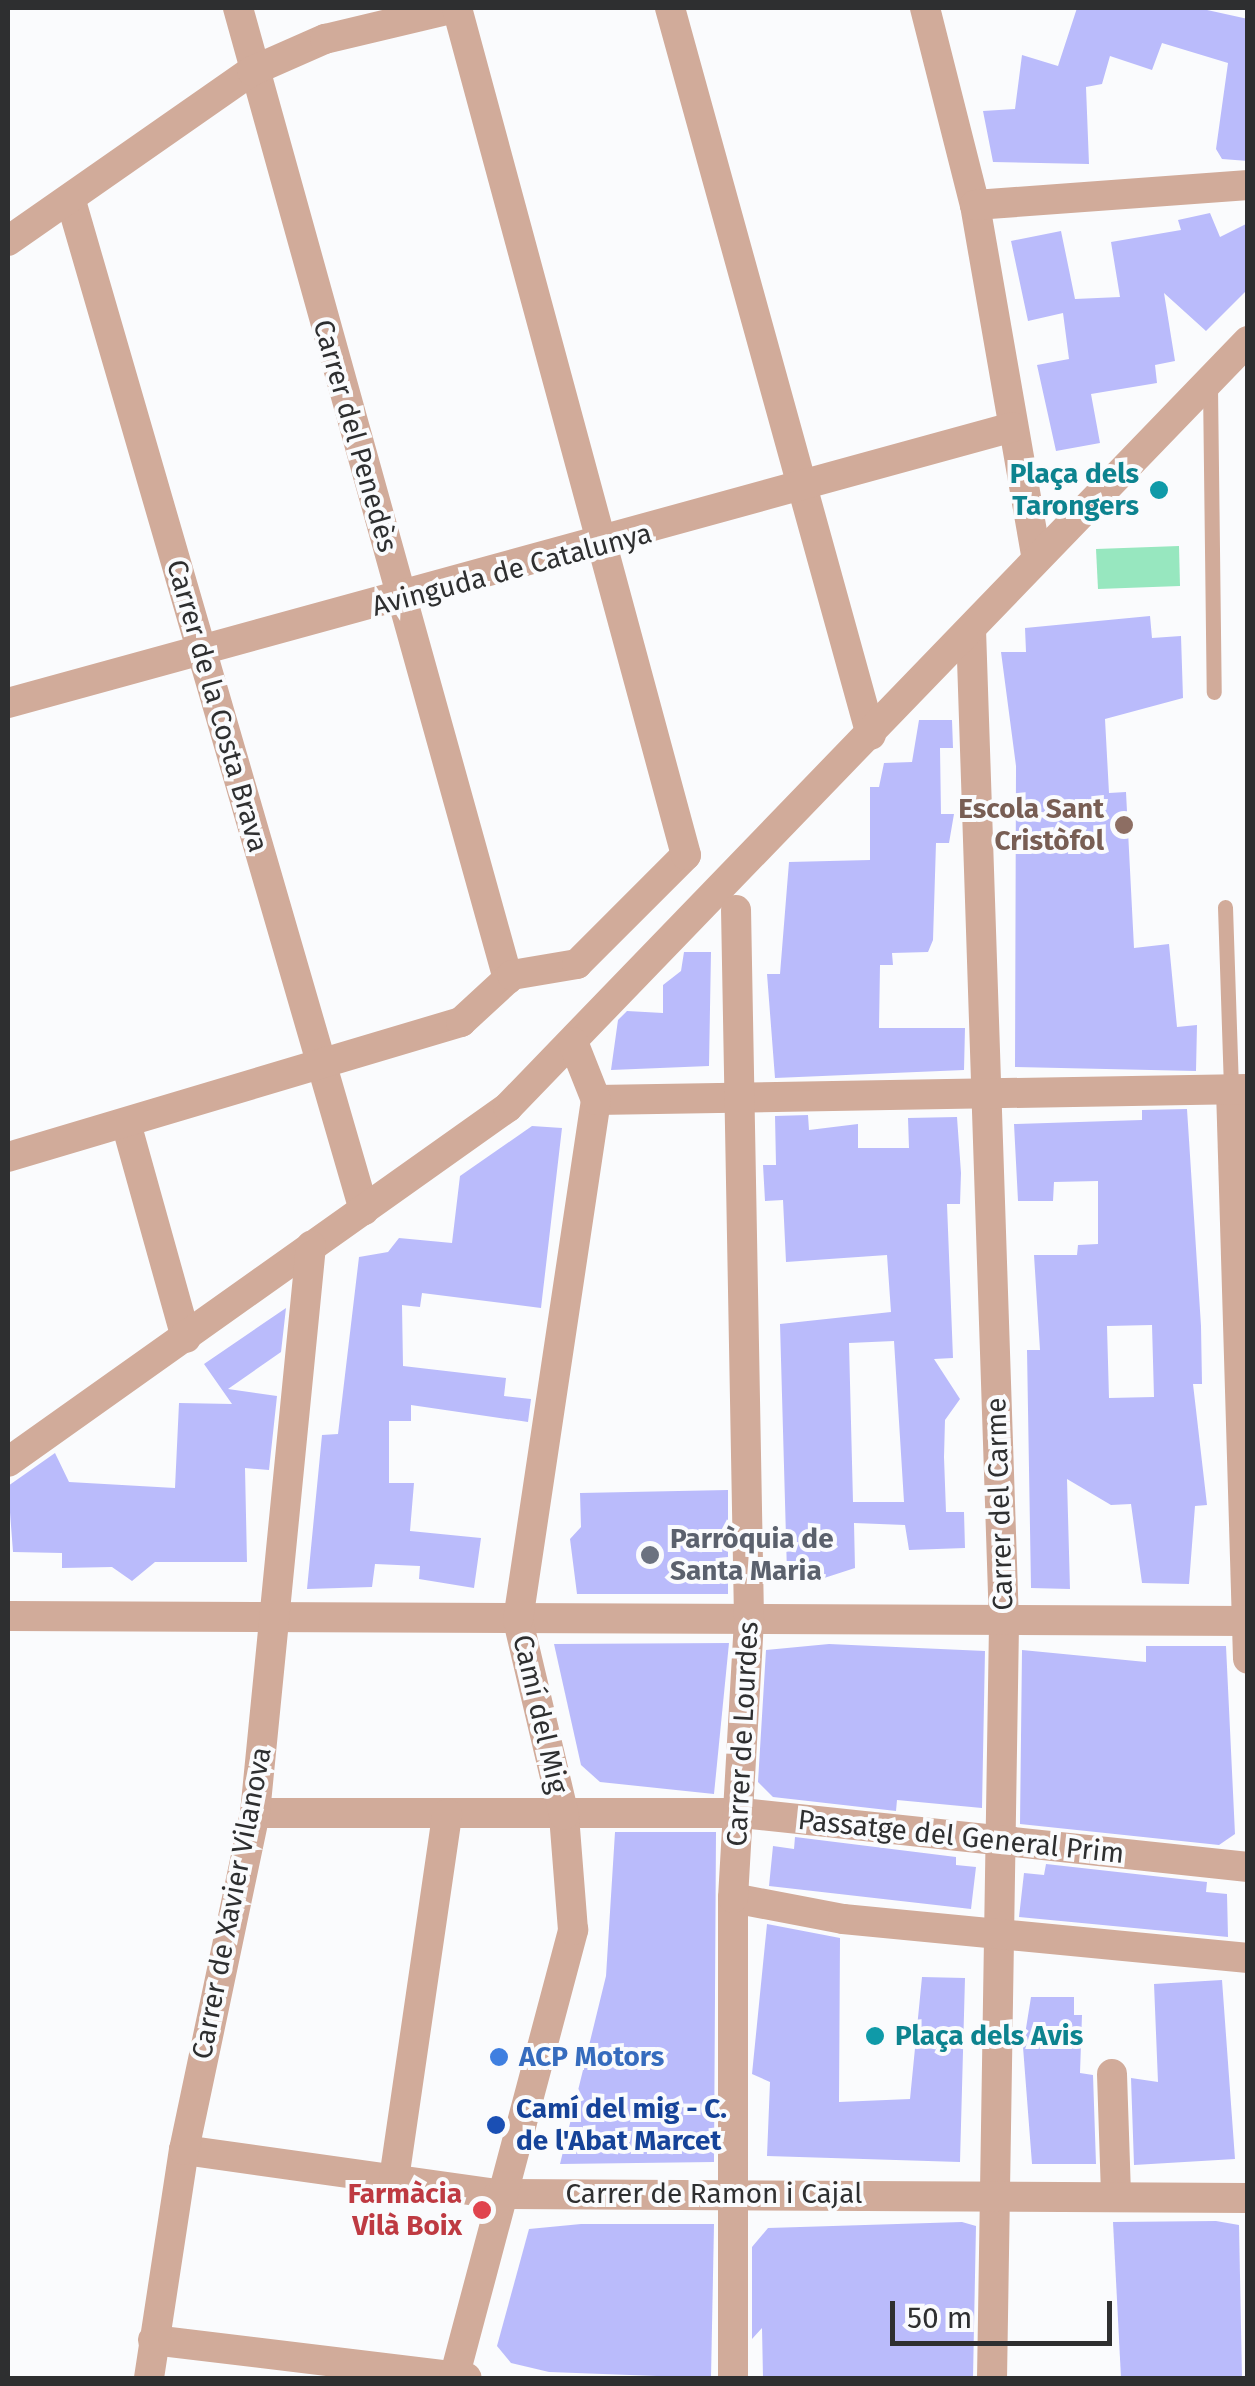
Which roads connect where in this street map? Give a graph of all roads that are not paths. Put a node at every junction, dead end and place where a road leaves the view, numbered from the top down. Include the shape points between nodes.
1 (238, 8) edge
2 (456, 8) edge
3 (670, 8) edge
4 (925, 8) edge
5 (252, 72) junction
6 (1248, 186) edge
7 (71, 201) junction
8 (975, 205) junction
9 (8, 240) edge
10 (1248, 341) edge
11 (1210, 380) junction
12 (1013, 427) junction
13 (802, 492) junction
14 (602, 546) junction
15 (1037, 559) junction
16 (401, 600) junction
17 (971, 629) junction
18 (203, 656) junction
19 (1214, 692) dead end
20 (8, 704) edge
21 (871, 735) junction
22 (1226, 907) dead end
23 (736, 910) dead end
24 (508, 978) junction
25 (573, 1042) junction
26 (318, 1061) junction
27 (1239, 1089) edge
28 (741, 1094) junction
29 (988, 1094) junction
30 (596, 1100) junction
31 (126, 1123) junction
32 (8, 1157) edge
33 (364, 1210) junction
34 (311, 1246) junction
35 (186, 1338) junction
36 (8, 1462) edge
37 (8, 1616) edge
38 (749, 1618) junction
39 (518, 1620) junction
40 (278, 1621) junction
41 (1246, 1621) edge
42 (1004, 1624) junction
43 (1248, 1660) edge
44 (255, 1813) junction
45 (742, 1813) junction
46 (447, 1814) junction
47 (564, 1815) junction
48 (999, 1843) junction
49 (1248, 1867) edge
50 (733, 1898) junction
51 (999, 1934) junction
52 (1248, 1958) edge
53 (1112, 2074) dead end
54 (184, 2150) junction
55 (394, 2179) junction
56 (735, 2191) junction
57 (499, 2194) junction
58 (991, 2196) junction
59 (1116, 2197) junction
60 (1248, 2198) edge
61 (153, 2340) junction
62 (149, 2378) edge
63 (458, 2378) edge
64 (733, 2378) edge
65 (992, 2378) edge

1 - 5 street, Carrer del Penedès
2 - 5 street via 325,39
2 - 14 street
3 - 13 street
4 - 8 street
5 - 7 street
5 - 16 street, Carrer del Penedès
6 - 8 street
7 - 9 street
7 - 18 street, Carrer de la Costa Brava
8 - 12 street
10 - 11 street
11 - 15 street
11 - 19 lane
12 - 13 street, Avinguda de Catalunya
12 - 15 street
13 - 14 street, Avinguda de Catalunya
13 - 21 street
14 - 16 street, Avinguda de Catalunya
14 - 24 street via 686,855 577,964
15 - 17 street
16 - 18 street, Avinguda de Catalunya
16 - 24 street, Carrer del Penedès
17 - 21 street
17 - 29 street, Carrer del Carme
18 - 20 street, Avinguda de Catalunya
18 - 26 street, Carrer de la Costa Brava
21 - 25 street
22 - 27 lane
23 - 28 street, Carrer de Lourdes
24 - 26 street via 461,1022
25 - 30 street
25 - 33 street via 508,1107
26 - 31 street
26 - 33 street, Carrer de la Costa Brava
27 - 29 street
27 - 41 street
28 - 29 street
28 - 30 street
28 - 38 street, Carrer de Lourdes
29 - 42 street, Carrer del Carme
30 - 39 street, Camí del Mig
31 - 32 street
31 - 35 street
33 - 34 street
34 - 35 street
34 - 40 street, Carrer de Xavier Vilanova
35 - 36 street
37 - 40 street
38 - 39 street
38 - 42 street
38 - 45 street, Carrer de Lourdes
39 - 40 street
39 - 47 street, Camí del Mig
40 - 44 street, Carrer de Xavier Vilanova
41 - 42 street
41 - 43 street
42 - 48 street, Carrer del Carme
44 - 46 street, Passatge del General Prim
44 - 54 street, Carrer de Xavier Vilanova
45 - 47 street, Passatge del General Prim
45 - 48 street, Passatge del General Prim
45 - 50 street, Carrer de Lourdes
46 - 47 street, Passatge del General Prim
46 - 55 street
47 - 57 street, Camí del Mig via 573,1930 538,2084
48 - 49 street, Passatge del General Prim
48 - 51 street, Carrer del Carme
50 - 51 street
50 - 56 street, Carrer de Lourdes
51 - 52 street
51 - 58 street, Carrer del Carme
53 - 59 street
54 - 55 street, Carrer de Ramon i Cajal
54 - 61 street, Carrer de Xavier Vilanova
55 - 57 street, Carrer de Ramon i Cajal
56 - 57 street, Carrer de Ramon i Cajal
56 - 58 street, Carrer de Ramon i Cajal
56 - 64 street, Carrer de Lourdes
57 - 63 street, Camí del Mig
58 - 59 street, Carrer de Ramon i Cajal
58 - 65 street, Carrer del Carme
59 - 60 street, Carrer de Ramon i Cajal
61 - 62 street, Carrer de Xavier Vilanova
61 - 63 street

